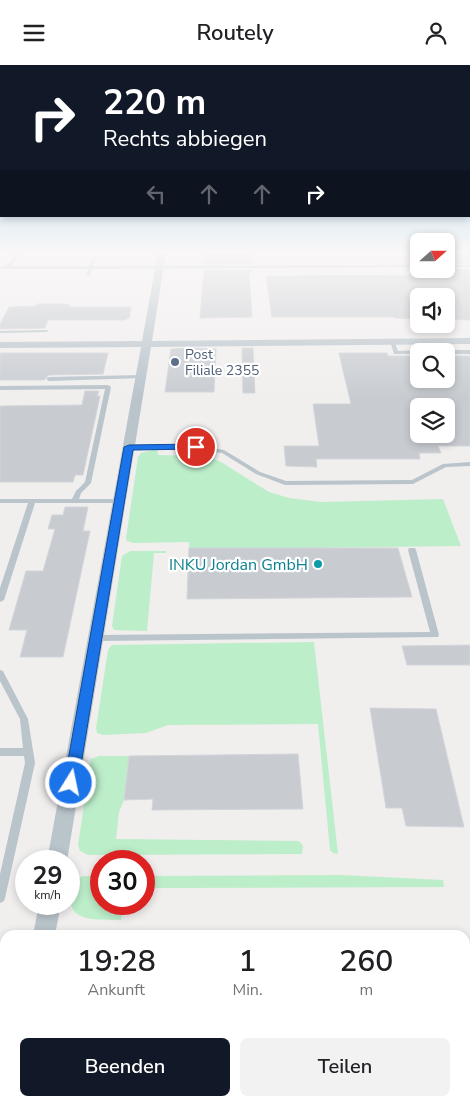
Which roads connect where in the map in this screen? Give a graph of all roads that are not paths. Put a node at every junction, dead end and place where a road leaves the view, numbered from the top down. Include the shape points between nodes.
1 (154, 301) edge
2 (46, 331) dead end
3 (0, 332) edge
4 (392, 341) junction
5 (470, 341) edge
6 (146, 344) junction
7 (0, 345) edge
8 (455, 352) edge
9 (470, 352) edge
10 (410, 353) edge
11 (141, 377) junction
12 (49, 379) dead end
13 (0, 387) edge
14 (129, 447) junction
15 (470, 464) edge
16 (0, 501) edge
17 (32, 501) junction
18 (75, 501) junction
19 (120, 501) junction
20 (412, 550) dead end
21 (0, 600) edge
22 (97, 638) junction
23 (0, 673) edge
24 (0, 752) edge
25 (28, 752) junction
26 (59, 850) edge
27 (0, 898) edge
28 (48, 915) edge
29 (45, 930) edge

1 - 6 street
2 - 3 lane
4 - 5 street
4 - 6 street
4 - 10 lane via 396,353
6 - 7 street
6 - 11 street
8 - 9 lane
11 - 12 lane
11 - 14 street
13 - 18 lane via 108,387 88,483 78,492
14 - 15 lane via 196,447 224,452 258,473 285,483 413,482 445,465
14 - 19 street
16 - 17 lane
17 - 18 lane
17 - 21 lane
18 - 19 lane
19 - 22 street
20 - 22 lane via 435,635
22 - 26 street
23 - 25 lane via 24,719
24 - 25 lane
25 - 27 lane via 30,763
28 - 29 street

